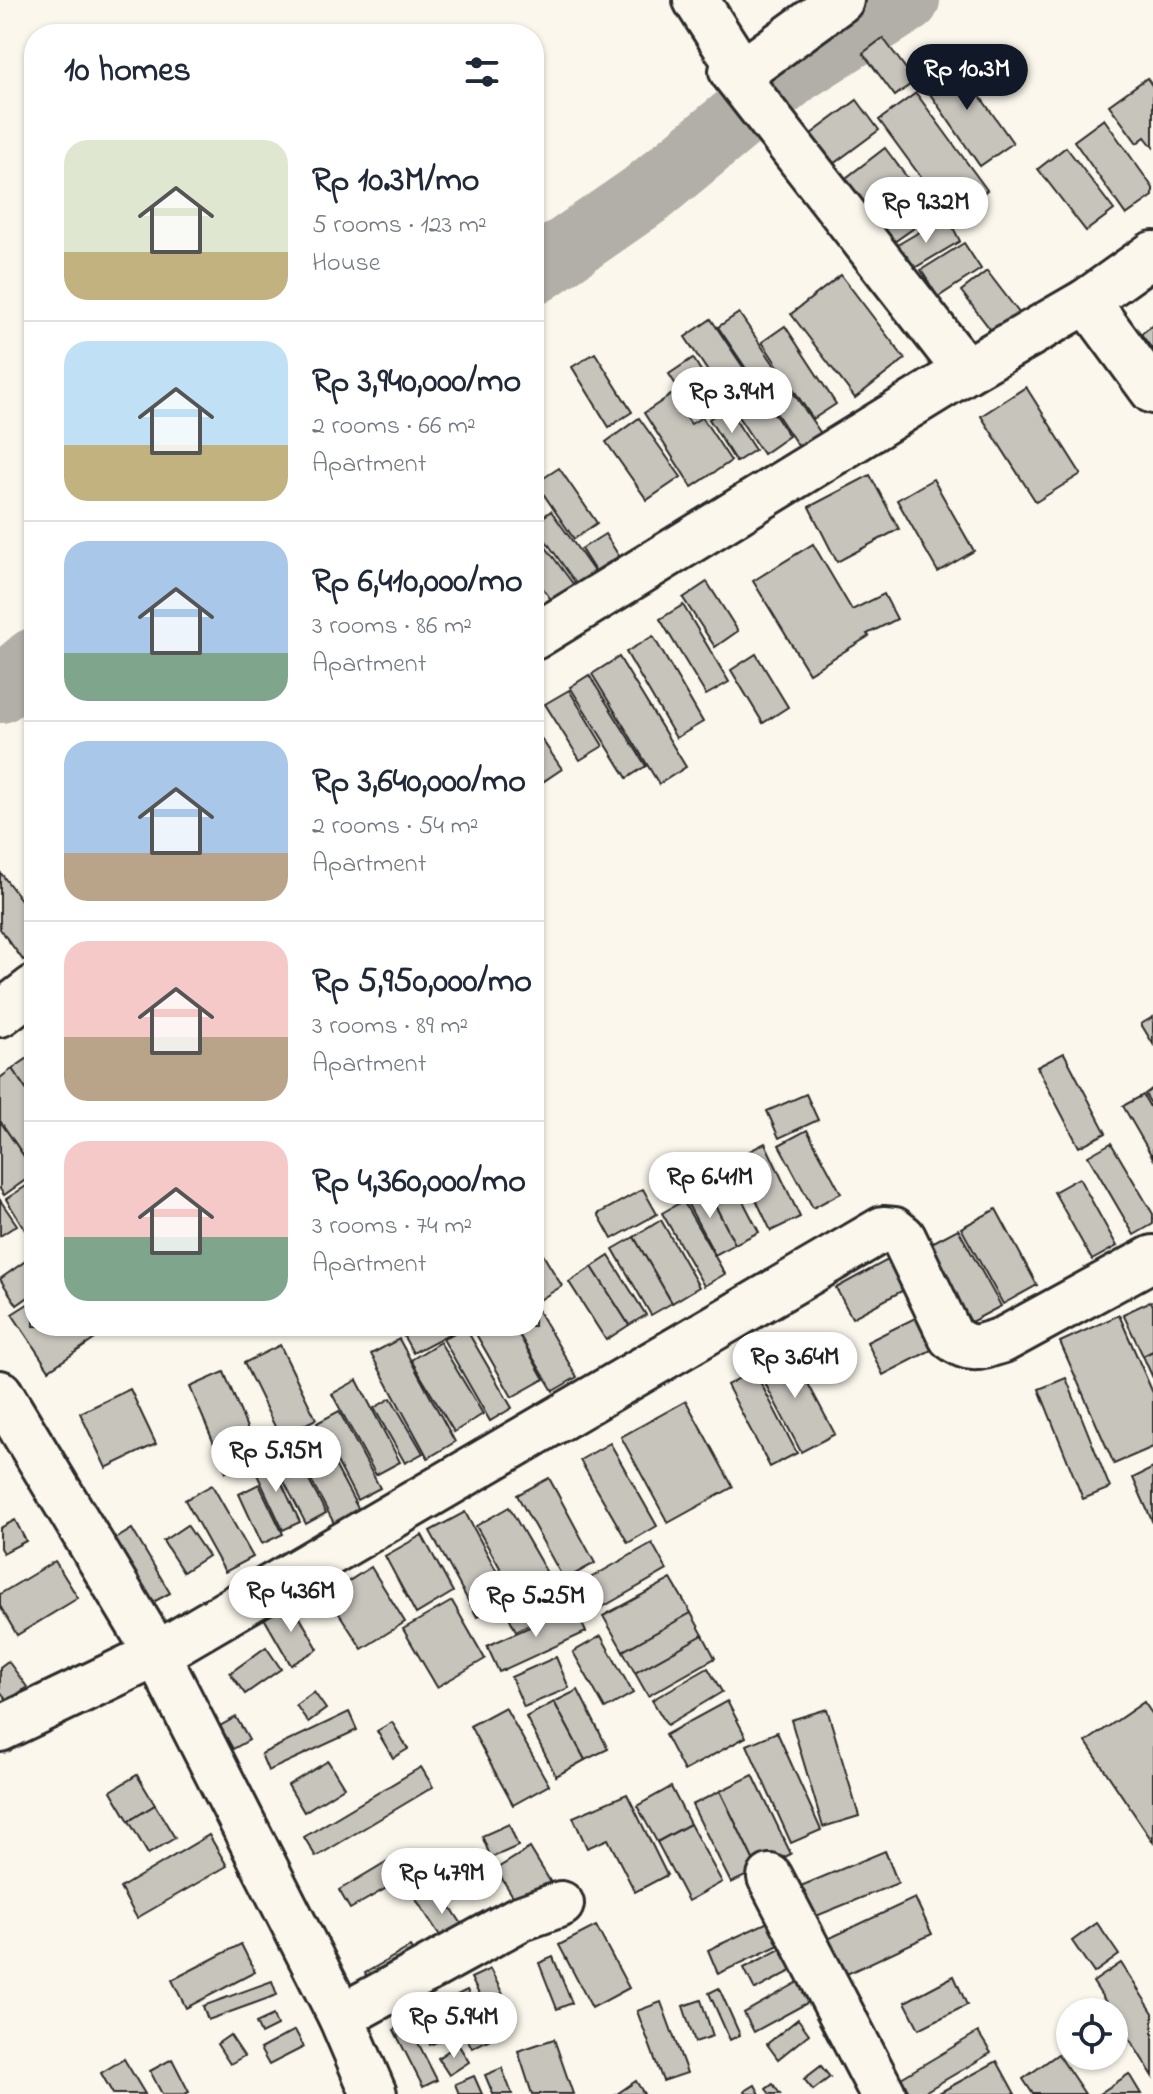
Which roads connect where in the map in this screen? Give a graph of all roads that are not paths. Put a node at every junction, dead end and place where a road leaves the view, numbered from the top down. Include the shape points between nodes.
1 (696, 0) edge
2 (841, 0) edge
3 (745, 84) junction
4 (1153, 254) edge
5 (1087, 301) junction
6 (966, 371) junction
7 (1153, 391) edge
8 (544, 631) edge
9 (24, 996) edge
10 (0, 1014) edge
11 (1153, 1258) edge
12 (0, 1393) edge
13 (157, 1654) junction
14 (0, 1729) edge
15 (770, 1877) dead end
16 (561, 1904) dead end
17 (341, 2017) junction
18 (374, 2094) edge
19 (883, 2094) edge

1 - 3 street
2 - 3 street
3 - 6 street
4 - 5 street
5 - 6 street
5 - 7 street
6 - 8 street
9 - 10 street
11 - 13 street via 1003,1340 964,1347 951,1337 903,1237 883,1229
12 - 13 street
13 - 14 street
13 - 17 street
15 - 19 street
16 - 17 street via 519,1919
17 - 18 street

